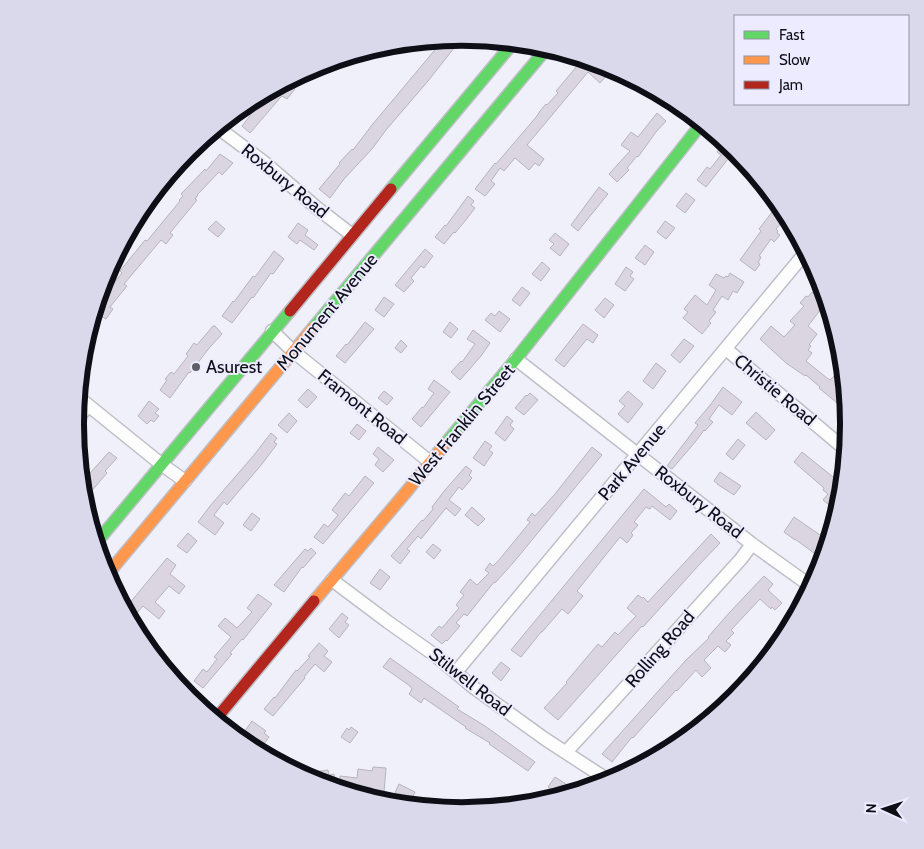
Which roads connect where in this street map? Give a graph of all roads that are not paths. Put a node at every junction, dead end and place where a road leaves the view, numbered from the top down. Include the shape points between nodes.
1 (507, 49) edge
2 (541, 55) edge
3 (698, 129) edge
4 (223, 132) edge
5 (352, 235) junction
6 (801, 258) edge
7 (272, 331) junction
8 (726, 349) junction
9 (294, 352) junction
10 (516, 360) junction
11 (85, 403) edge
12 (90, 408) junction
13 (84, 415) edge
14 (839, 444) edge
15 (638, 455) junction
16 (430, 462) junction
17 (161, 464) junction
18 (185, 481) junction
19 (101, 537) edge
20 (752, 544) junction
21 (113, 568) edge
22 (332, 580) junction
23 (805, 583) edge
24 (456, 672) junction
25 (220, 715) edge
26 (566, 752) junction
27 (602, 776) edge

1 - 5 street, Monument Avenue
2 - 9 street, Monument Avenue
3 - 10 street, West Franklin Street
4 - 5 street, Roxbury Road
5 - 7 street, Monument Avenue
6 - 8 street, Park Avenue
7 - 9 street, Framont Road
7 - 17 street, Monument Avenue
8 - 14 street, Christie Road
8 - 15 street, Park Avenue
9 - 16 street, Framont Road
9 - 18 street, Monument Avenue
10 - 15 street, Roxbury Road
10 - 16 street, West Franklin Street
11 - 12 street
12 - 13 lane
12 - 17 street
15 - 20 street, Roxbury Road
15 - 24 street, Park Avenue
16 - 22 street, West Franklin Street
17 - 18 street
17 - 19 street, Monument Avenue
18 - 21 street, Monument Avenue
20 - 23 street, Roxbury Road
20 - 26 street, Rolling Road
22 - 24 street, Stilwell Road
22 - 25 street, West Franklin Street
24 - 26 street, Stilwell Road
26 - 27 street, Stilwell Road

